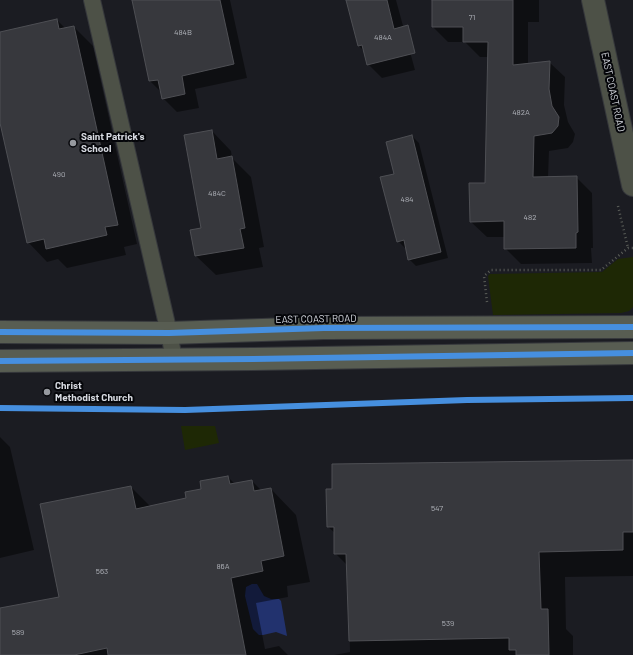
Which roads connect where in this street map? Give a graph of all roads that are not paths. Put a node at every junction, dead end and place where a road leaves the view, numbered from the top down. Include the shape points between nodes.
1 (92, 0) edge
2 (593, 0) edge
3 (633, 185) edge
4 (633, 327) edge
5 (0, 332) edge
6 (169, 333) junction
7 (633, 353) edge
8 (174, 359) junction
9 (0, 361) edge

1 - 6 lane
2 - 3 street, EAST COAST ROAD
4 - 6 main road, EAST COAST ROAD via 324,328
5 - 6 main road, EAST COAST ROAD
6 - 8 lane
7 - 8 main road
8 - 9 main road

